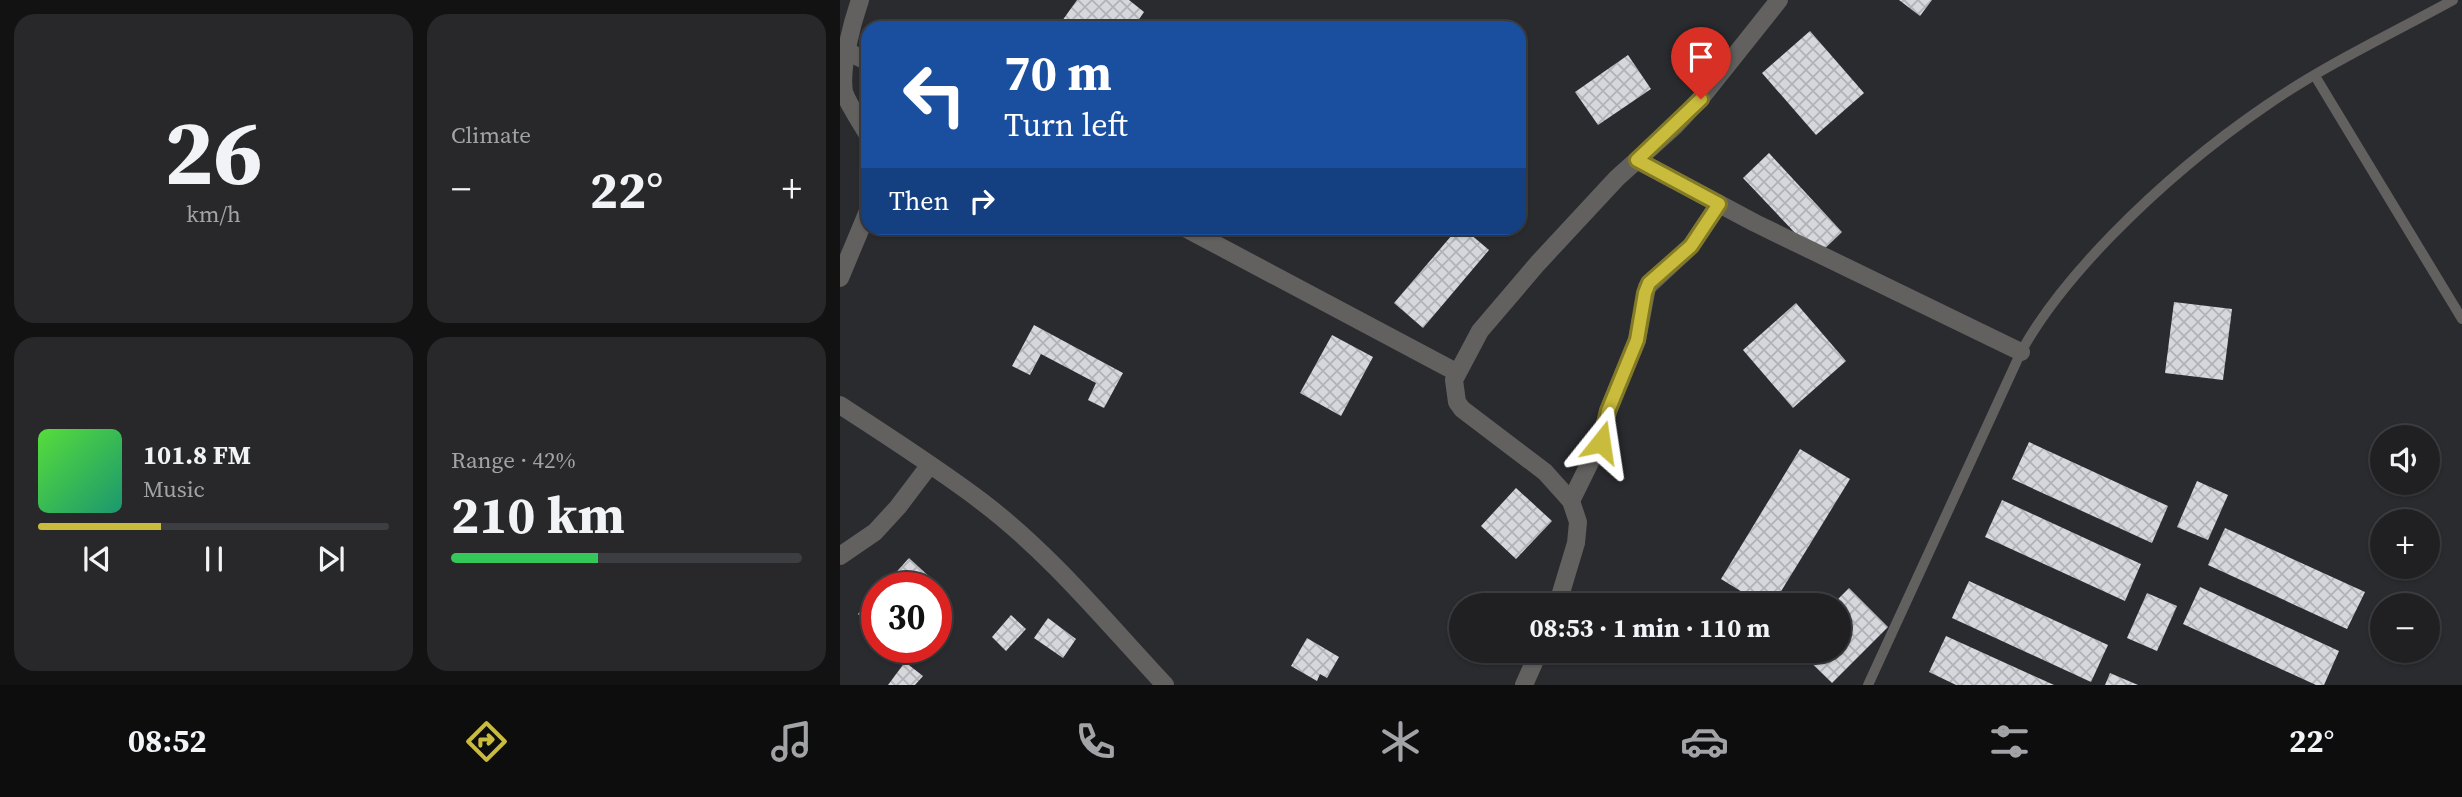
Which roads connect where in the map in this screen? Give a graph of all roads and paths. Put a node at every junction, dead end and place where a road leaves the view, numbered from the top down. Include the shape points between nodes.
1 (860, 0) edge
2 (1779, 0) edge
3 (2452, 0) edge
4 (845, 50) junction
5 (861, 58) edge
6 (2315, 76) junction
7 (861, 122) edge
8 (1637, 160) junction
9 (1719, 204) junction
10 (861, 228) edge
11 (1198, 235) edge
12 (840, 278) edge
13 (2462, 319) edge
14 (2021, 352) junction
15 (1456, 372) junction
16 (840, 405) edge
17 (929, 466) junction
18 (1571, 501) junction
19 (840, 556) edge
20 (1562, 593) edge
21 (1534, 663) edge
22 (1165, 685) edge
23 (1524, 685) edge
24 (1868, 685) edge

1 - 4 street
2 - 8 street via 1701,99
3 - 6 lane
4 - 5 street
4 - 7 street via 844,92
6 - 13 lane
6 - 14 lane via 2199,154 2134,212 2067,285
8 - 9 street
8 - 15 street via 1538,263 1480,331
9 - 14 street
9 - 18 street via 1691,246 1649,283 1637,340 1608,411 1601,442
10 - 12 street
11 - 15 street
14 - 24 lane
15 - 18 street via 1454,391 1462,409 1545,472
16 - 17 street
17 - 19 street via 874,532
17 - 22 street via 1029,542
18 - 20 street via 1578,522 1576,543
21 - 23 street

